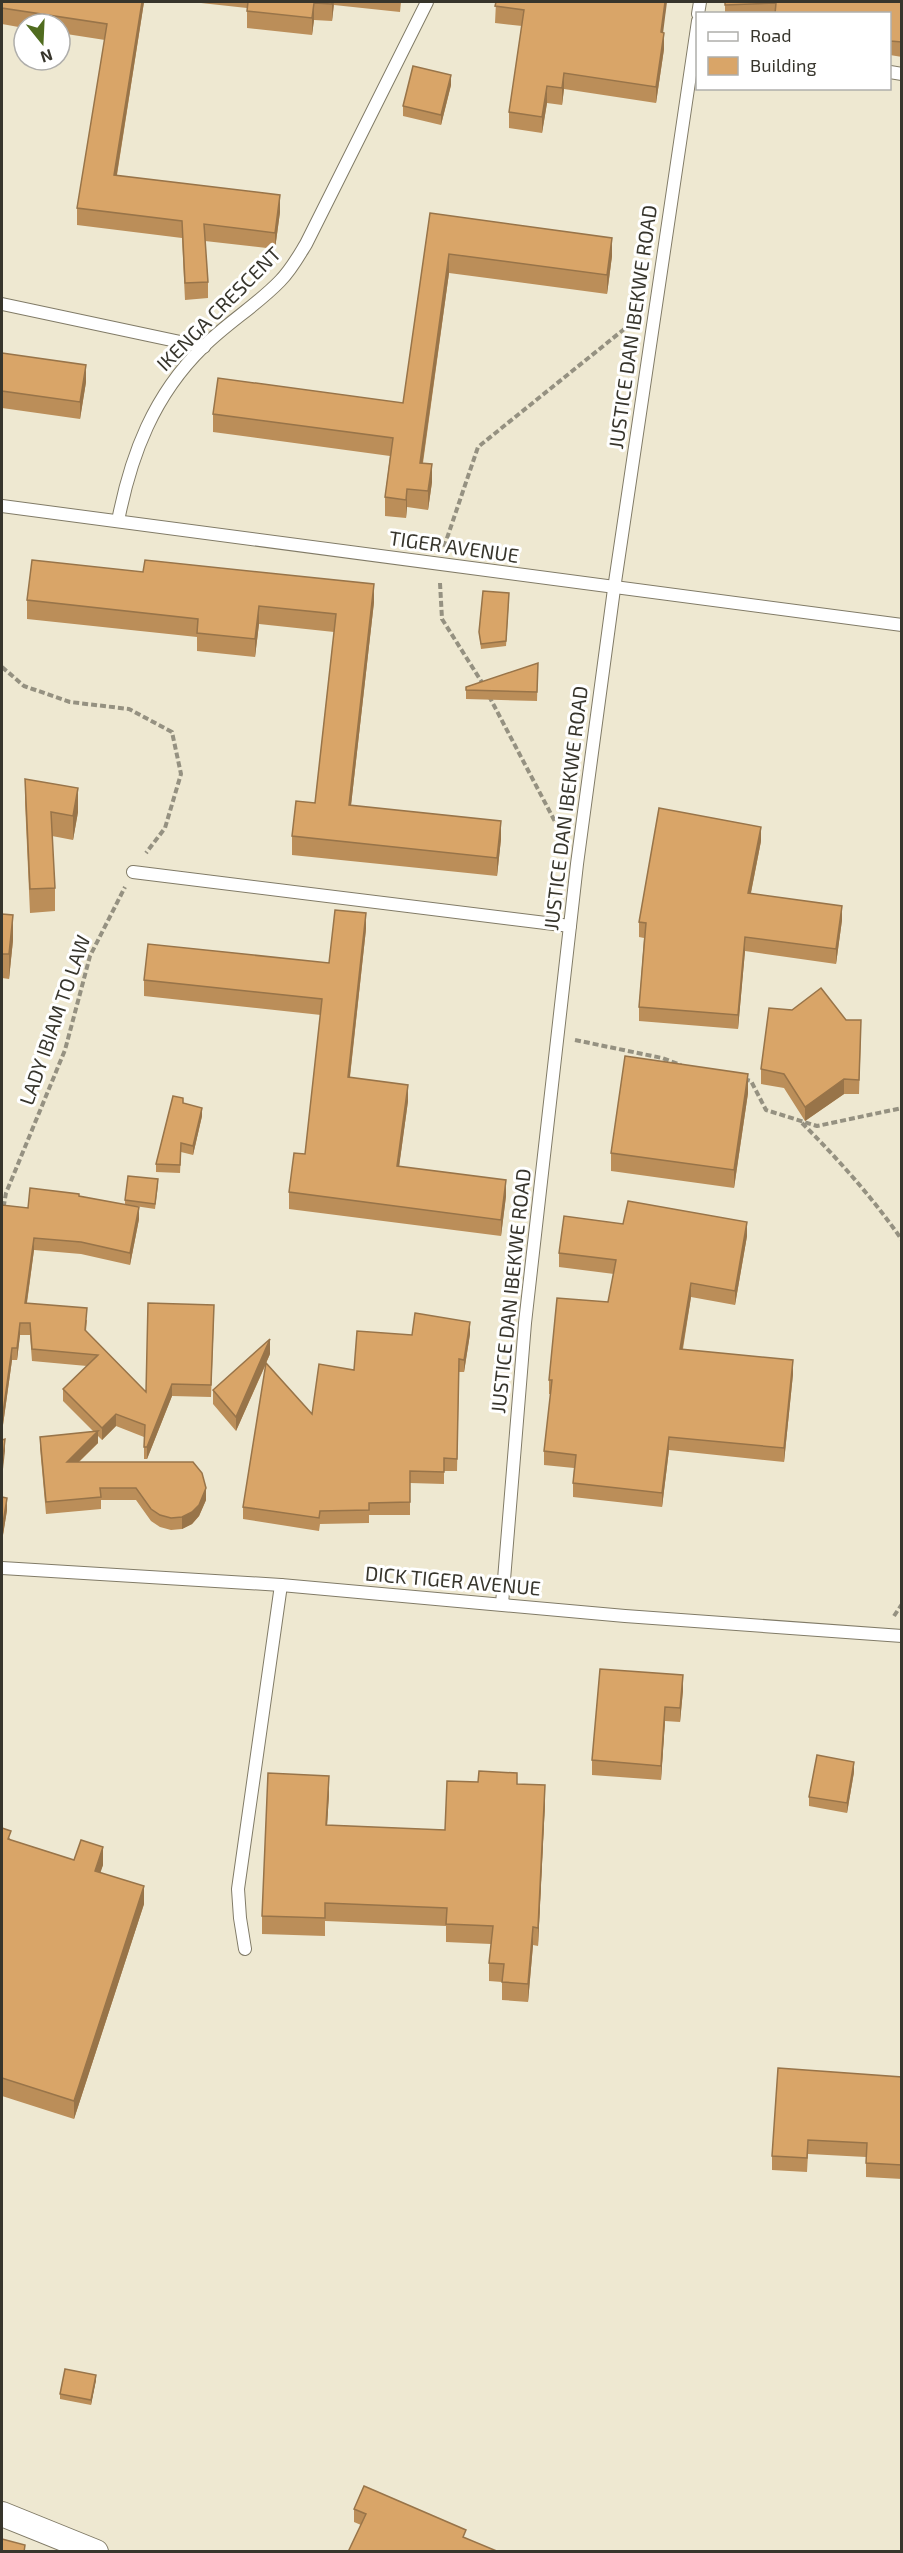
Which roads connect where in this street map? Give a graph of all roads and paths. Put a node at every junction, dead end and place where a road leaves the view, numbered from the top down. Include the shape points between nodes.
1 (427, 2) edge
2 (696, 51) edge
3 (2, 304) edge
4 (204, 347) junction
5 (2, 506) edge
6 (118, 521) junction
7 (614, 589) junction
8 (902, 625) edge
9 (2, 667) edge
10 (133, 872) junction
11 (570, 926) junction
12 (559, 1036) junction
13 (682, 1066) edge
14 (739, 1078) edge
15 (902, 1108) edge
16 (802, 1122) junction
17 (2, 1216) edge
18 (902, 1240) edge
19 (2, 1568) edge
20 (281, 1585) junction
21 (502, 1604) junction
22 (902, 1636) edge
23 (245, 1949) dead end
24 (2, 2514) edge
25 (96, 2552) edge

1 - 4 lane, IKENGA CRESCENT via 292,268
2 - 7 lane, JUSTICE DAN IBEKWE ROAD
3 - 4 lane
4 - 6 lane, IKENGA CRESCENT via 154,409 128,480
5 - 6 lane, TIGER AVENUE
6 - 7 lane, TIGER AVENUE
7 - 8 lane, TIGER AVENUE
7 - 11 lane, JUSTICE DAN IBEKWE ROAD
9 - 10 path, LADY IBIAM TO LAW via 24,686 70,702 129,709 172,732 181,774 165,828
10 - 11 lane
10 - 17 path, LADY IBIAM TO LAW via 90,956 64,1050 6,1193
11 - 12 lane, JUSTICE DAN IBEKWE ROAD
12 - 13 path via 662,1058
12 - 21 lane, JUSTICE DAN IBEKWE ROAD via 525,1323
14 - 16 path via 751,1081 766,1110
15 - 16 path via 828,1125
16 - 18 path via 875,1201
19 - 20 lane, DICK TIGER AVENUE
20 - 21 lane, DICK TIGER AVENUE
20 - 23 lane via 238,1889
21 - 22 lane, DICK TIGER AVENUE
24 - 25 street

